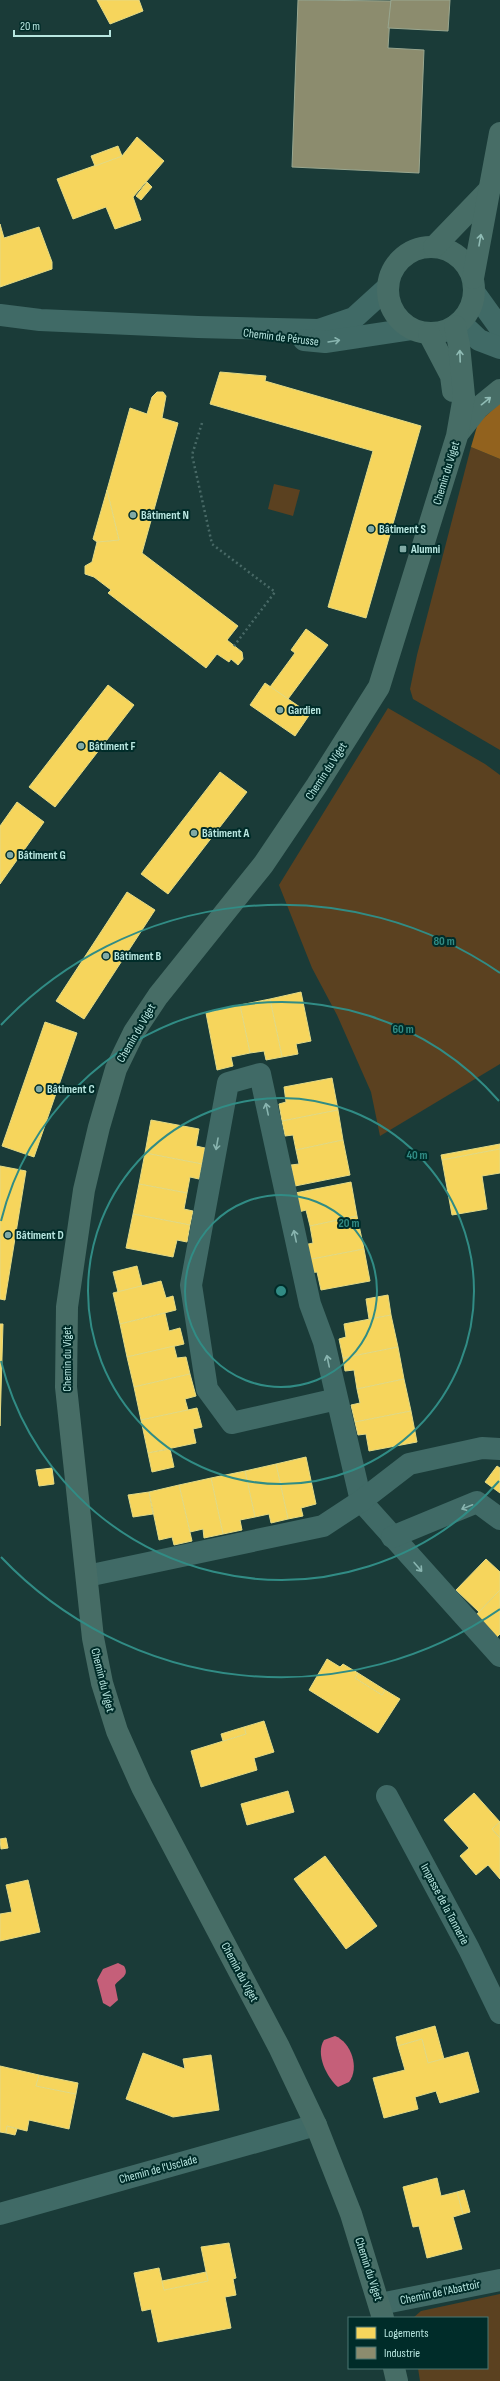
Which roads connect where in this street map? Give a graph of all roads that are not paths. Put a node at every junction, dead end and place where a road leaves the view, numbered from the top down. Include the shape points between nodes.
1 (500, 134) edge
2 (489, 190) junction
3 (434, 247) junction
4 (474, 285) junction
5 (387, 288) junction
6 (0, 315) edge
7 (457, 324) junction
8 (198, 327) junction
9 (500, 328) edge
10 (420, 332) junction
11 (500, 348) edge
12 (500, 390) edge
13 (457, 436) junction
14 (337, 1399) junction
15 (500, 1449) edge
16 (361, 1501) junction
17 (500, 1519) edge
18 (392, 1537) junction
19 (87, 1576) junction
20 (500, 1656) edge
21 (387, 1796) dead end
22 (500, 2013) edge
23 (316, 2125) junction
24 (0, 2214) edge
25 (500, 2280) edge
26 (382, 2311) edge
27 (394, 2369) edge
28 (397, 2381) edge

1 - 2 street
2 - 3 street
4 -> 2 street
3 - 4 street via 458,256 467,266
3 - 5 street via 420,248 408,253 397,263
4 - 7 street via 472,303
4 - 9 street
5 - 8 street, Chemin de Pérusse via 354,318 319,330
5 - 10 street via 391,308 396,316
6 - 8 street, Chemin de Pérusse via 40,320
7 - 10 street via 442,332
7 - 11 street via 479,340
13 -> 7 street via 464,396
8 -> 10 street, Chemin de Pérusse via 325,342
10 - 13 street via 452,376
13 -> 12 street via 478,408
13 - 19 street, Chemin du Viget via 379,687 263,865 158,996 134,1032 116,1069 84,1190 67,1307 66,1387
14 -> 14 street via 324,1342 310,1304 260,1074 228,1083 191,1285 207,1388 232,1424
14 - 16 street
15 - 16 street via 482,1448 408,1464
16 - 18 street
16 - 19 street via 323,1526
17 -> 18 street via 477,1502
18 -> 20 street
19 - 23 street, Chemin du Viget via 92,1638 102,1683 117,1731 142,1787 279,2047
21 - 22 street, Impasse de la Tannerie
23 - 24 street, Chemin de l'Usclade
23 - 26 street, Chemin du Viget via 351,2214
25 - 26 street, Chemin de l'Abattoir
27 - 28 street

